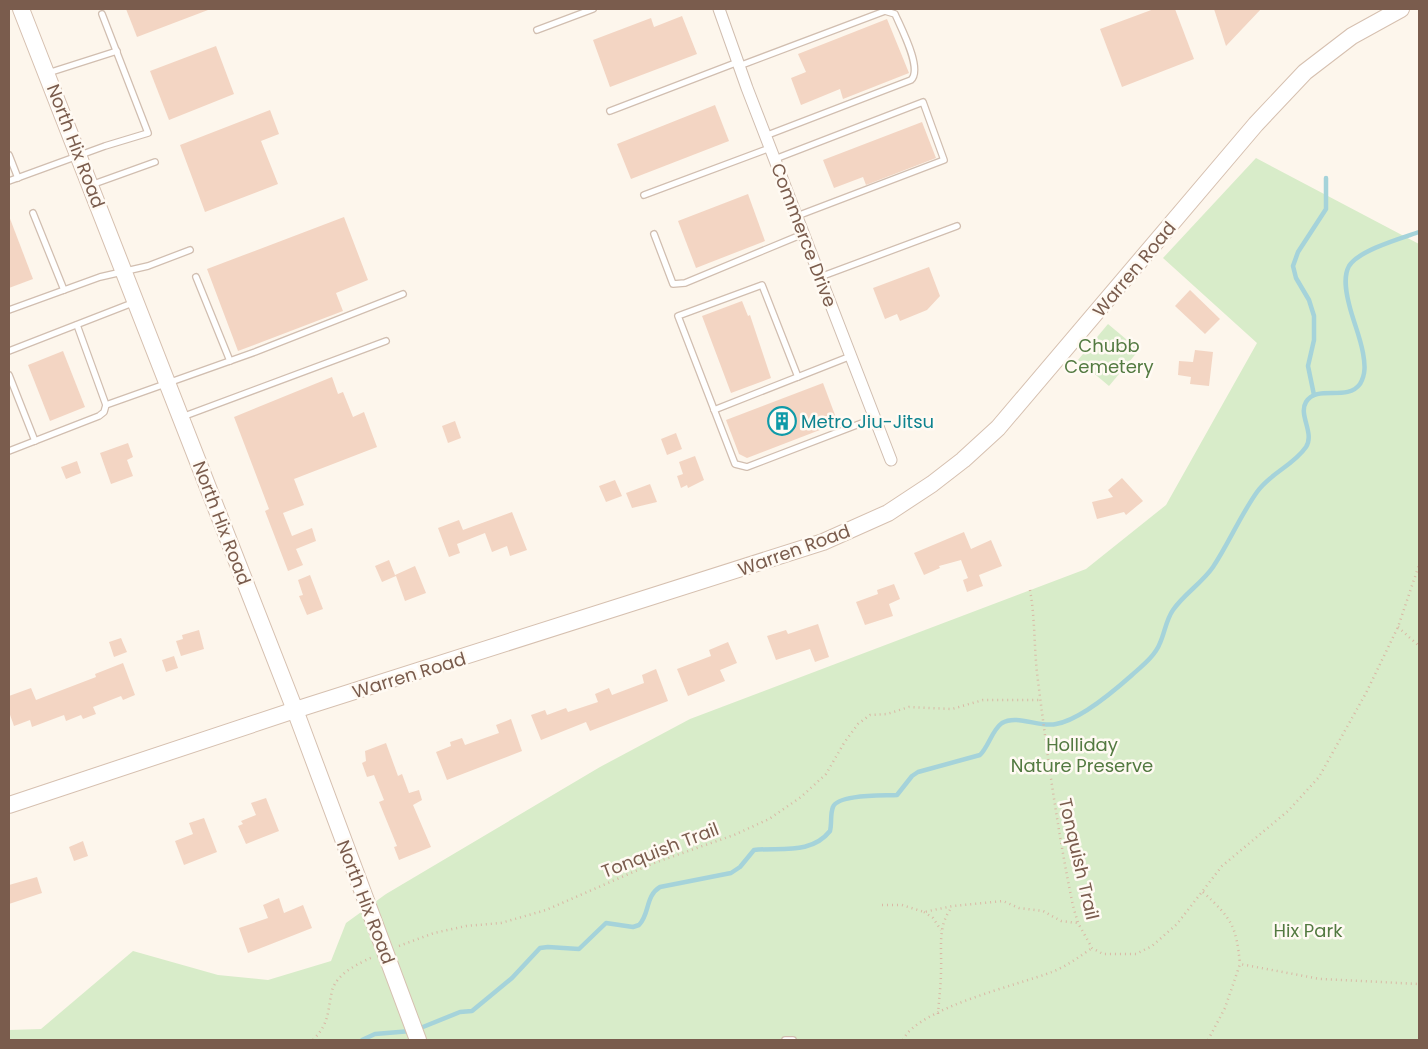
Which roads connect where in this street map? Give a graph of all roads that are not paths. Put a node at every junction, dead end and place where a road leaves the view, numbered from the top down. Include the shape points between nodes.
1 (21, 9) edge
2 (593, 9) edge
3 (719, 9) edge
4 (1401, 9) edge
5 (102, 14) dead end
6 (537, 30) dead end
7 (117, 51) junction
8 (739, 64) junction
9 (48, 73) junction
10 (610, 111) dead end
11 (765, 136) junction
12 (770, 148) junction
13 (9, 155) edge
14 (80, 155) junction
15 (775, 159) junction
16 (155, 162) dead end
17 (18, 178) junction
18 (9, 181) edge
19 (92, 185) junction
20 (644, 194) dead end
21 (33, 213) dead end
22 (797, 216) junction
23 (957, 226) dead end
24 (654, 234) dead end
25 (803, 234) junction
26 (190, 250) dead end
27 (125, 271) junction
28 (196, 277) dead end
29 (820, 277) junction
30 (64, 290) junction
31 (403, 294) dead end
32 (137, 301) junction
33 (9, 310) edge
34 (77, 325) junction
35 (386, 341) dead end
36 (9, 351) edge
37 (851, 356) junction
38 (230, 361) junction
39 (9, 375) edge
40 (798, 377) junction
41 (168, 381) junction
42 (106, 405) junction
43 (714, 410) junction
44 (182, 418) junction
45 (875, 418) junction
46 (35, 441) junction
47 (9, 451) edge
48 (891, 460) dead end
49 (296, 710) junction
50 (9, 806) edge
51 (418, 1040) edge
52 (785, 1040) edge
53 (793, 1040) edge

1 - 9 main road, North Hix Road
2 - 6 lane
3 - 8 street, Commerce Drive
4 - 49 main road, Warren Road via 1352,36 1305,72 1256,124 998,428 964,460 888,513 815,545
5 - 7 lane
7 - 9 lane
7 - 14 lane via 148,133
8 - 10 lane
8 - 11 street, Commerce Drive
8 - 11 lane via 885,11 895,14 910,53 916,70 911,80
9 - 14 main road, North Hix Road
11 - 12 street, Commerce Drive
12 - 15 street, Commerce Drive
12 - 20 lane
13 - 17 lane
14 - 17 lane
14 - 19 main road, North Hix Road
15 - 22 street, Commerce Drive
15 - 22 lane via 924,102 944,160
16 - 19 lane
17 - 18 lane
19 - 27 main road, North Hix Road
21 - 30 lane
22 - 25 street, Commerce Drive
23 - 29 lane
24 - 25 lane via 673,284 685,283
25 - 29 street, Commerce Drive
26 - 27 lane
27 - 30 lane
27 - 32 main road, North Hix Road
28 - 38 lane
29 - 37 street, Commerce Drive
30 - 33 lane
31 - 38 lane
32 - 34 lane
32 - 41 main road, North Hix Road
34 - 36 lane
34 - 42 lane
35 - 44 lane
37 - 40 lane
37 - 45 street, Commerce Drive
38 - 41 lane
39 - 46 lane
40 - 43 lane
40 - 43 lane via 762,285 678,316
41 - 42 lane
41 - 44 main road, North Hix Road
42 - 46 lane via 99,416
43 - 45 lane via 735,464 747,468
44 - 49 main road, North Hix Road
45 - 48 street, Commerce Drive
46 - 47 lane
49 - 50 main road, Warren Road
49 - 51 main road, North Hix Road
52 - 53 lane

